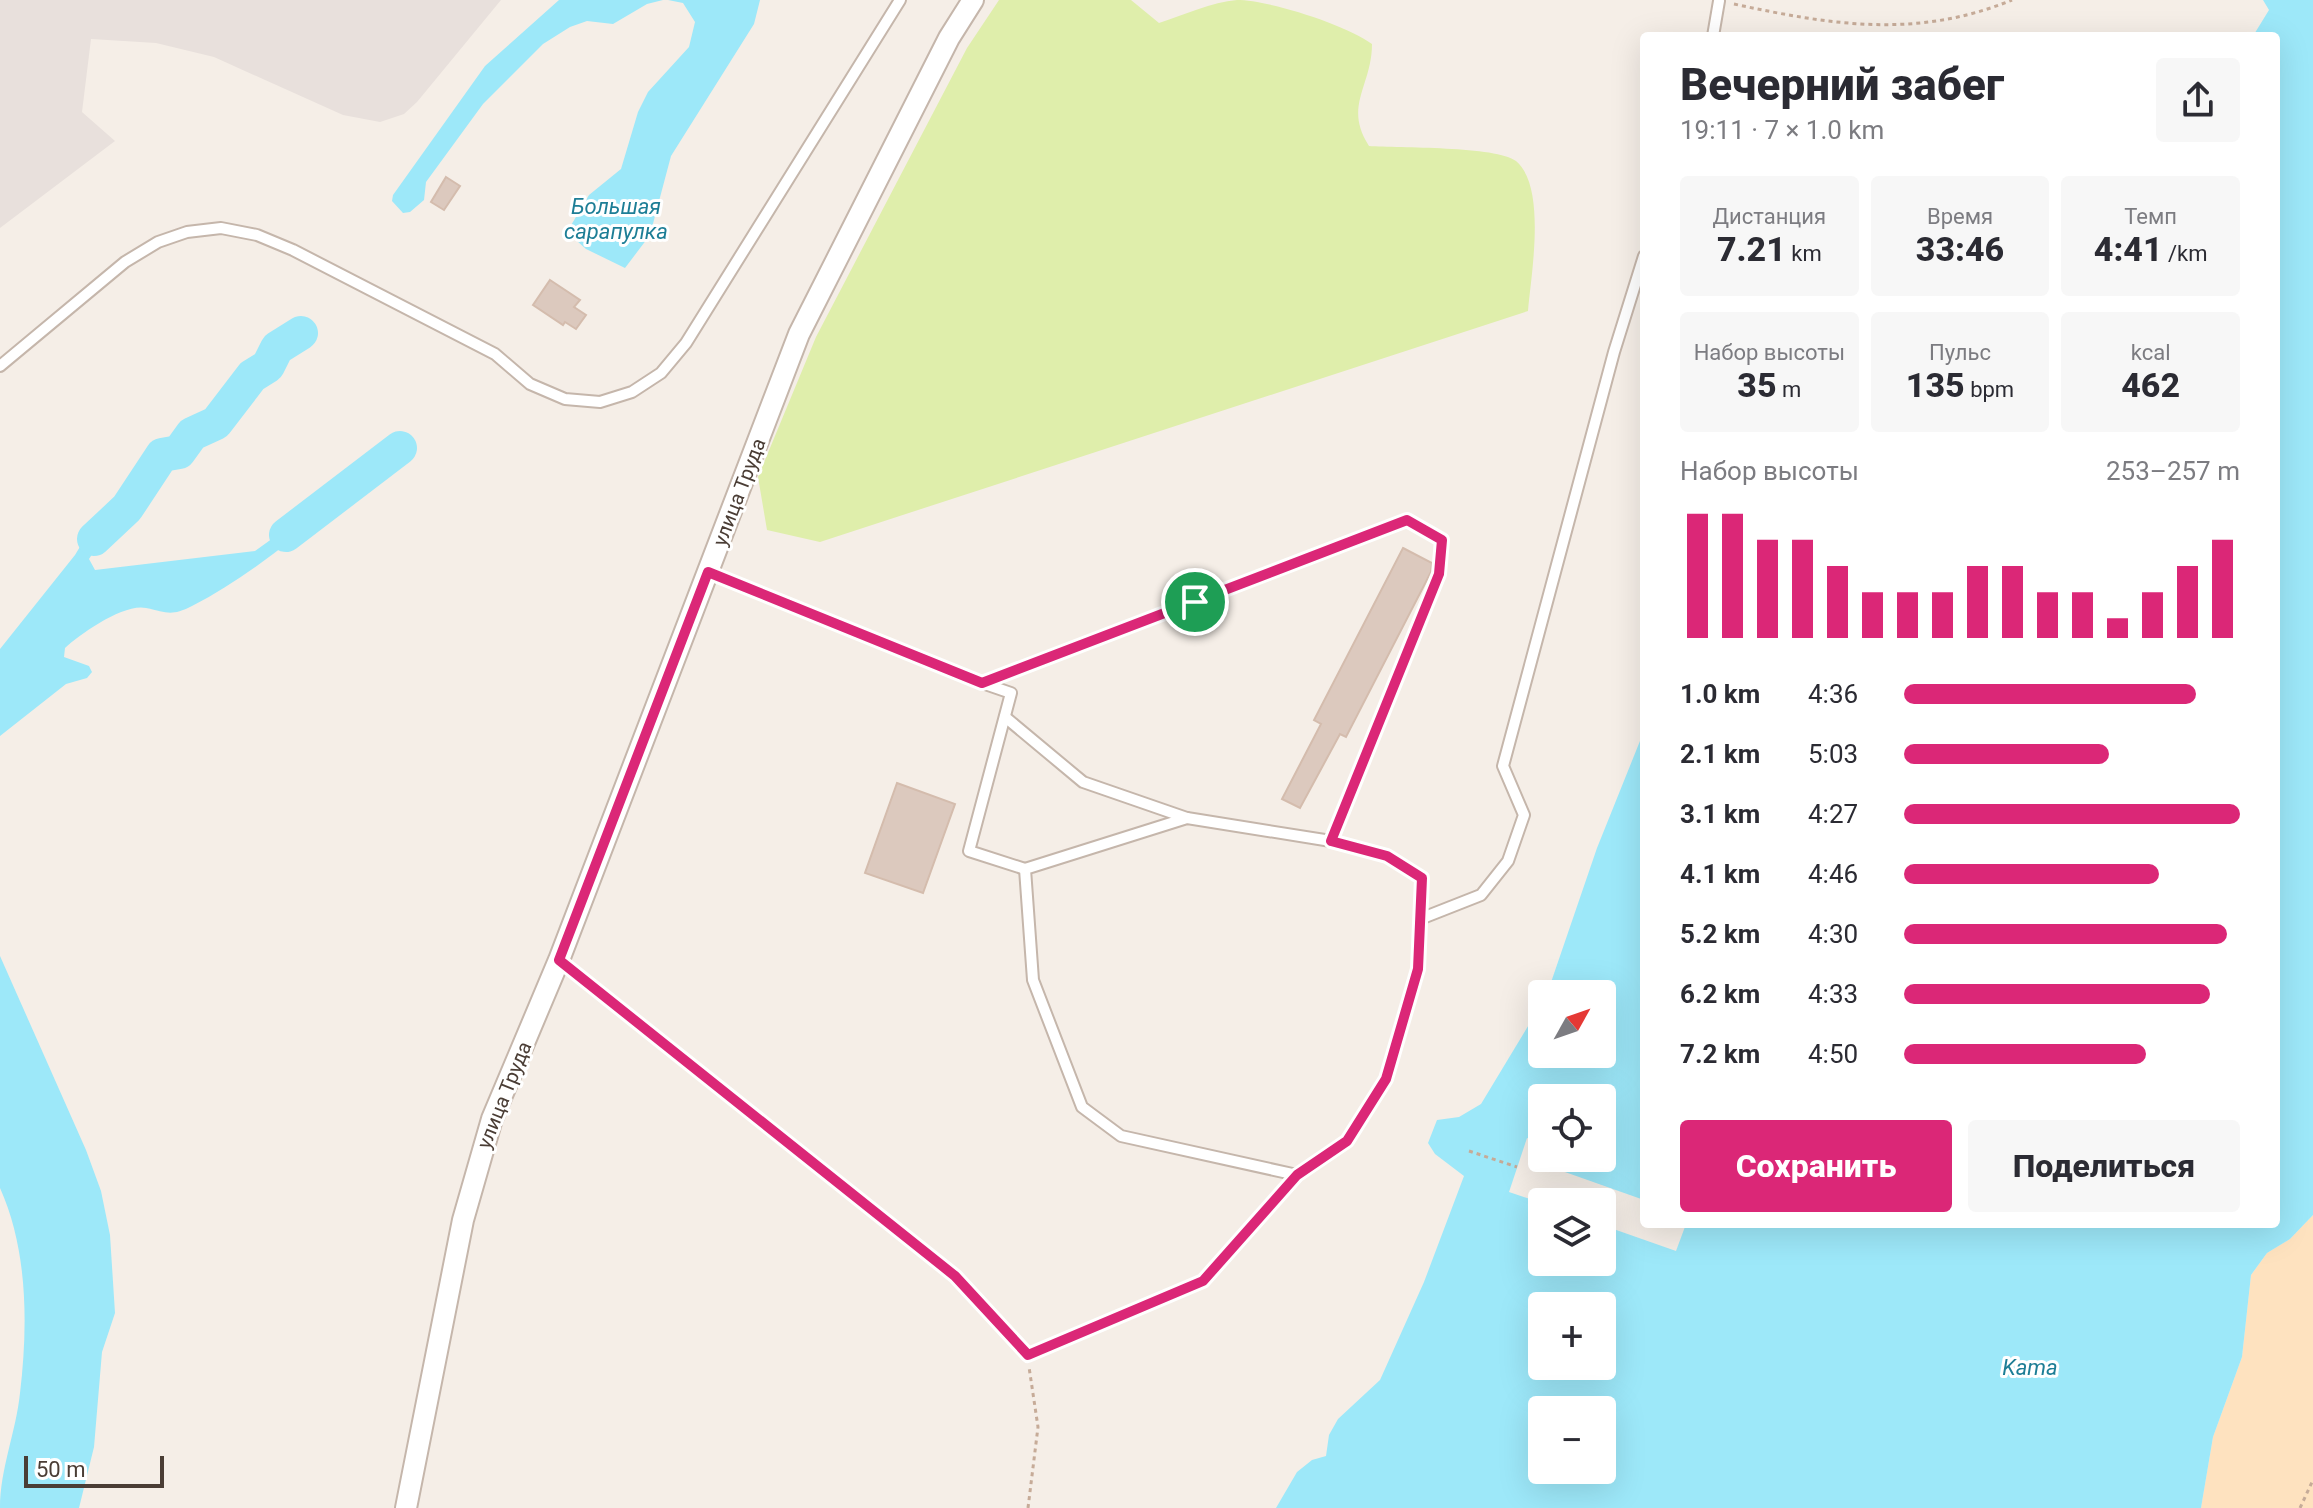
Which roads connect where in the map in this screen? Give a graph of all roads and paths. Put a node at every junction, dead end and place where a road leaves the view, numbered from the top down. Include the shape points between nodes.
1 (900, 0) edge
2 (973, 0) edge
3 (2012, 0) edge
4 (1719, 1) edge
5 (1714, 32) edge
6 (1640, 269) edge
7 (0, 366) edge
8 (708, 572) junction
9 (982, 683) junction
10 (1005, 717) junction
11 (1187, 818) junction
12 (1331, 841) junction
13 (1025, 869) junction
14 (1420, 919) junction
15 (559, 960) junction
16 (1469, 1151) dead end
17 (1517, 1167) dead end
18 (1297, 1175) junction
19 (1028, 1355) junction
20 (2313, 1480) edge
21 (406, 1508) edge
22 (1028, 1508) edge
23 (2300, 1508) edge

1 - 7 lane via 686,343 661,373 632,392 600,402 565,399 530,384 495,354 293,250 221,228 158,242 125,262
2 - 8 street, улица Труда via 799,334
3 - 4 path via 1958,18 1886,26 1845,26
4 - 5 lane
6 - 14 lane via 1503,766 1524,815 1514,845 1481,895
8 - 9 lane
8 - 15 street, улица Труда
9 - 10 lane via 1011,693
9 - 12 lane via 1407,520 1442,540 1439,574
10 - 11 lane via 1083,782
10 - 13 lane via 969,851
11 - 12 lane
11 - 13 lane
12 - 14 lane via 1387,856 1422,878
13 - 18 lane via 1033,980 1082,1107 1121,1136
14 - 18 lane via 1418,969 1386,1079 1347,1141
15 - 19 lane via 955,1276
15 - 21 street, улица Труда via 476,1167
16 - 17 path
18 - 19 lane via 1203,1281
19 - 22 path via 1038,1427
20 - 23 path

